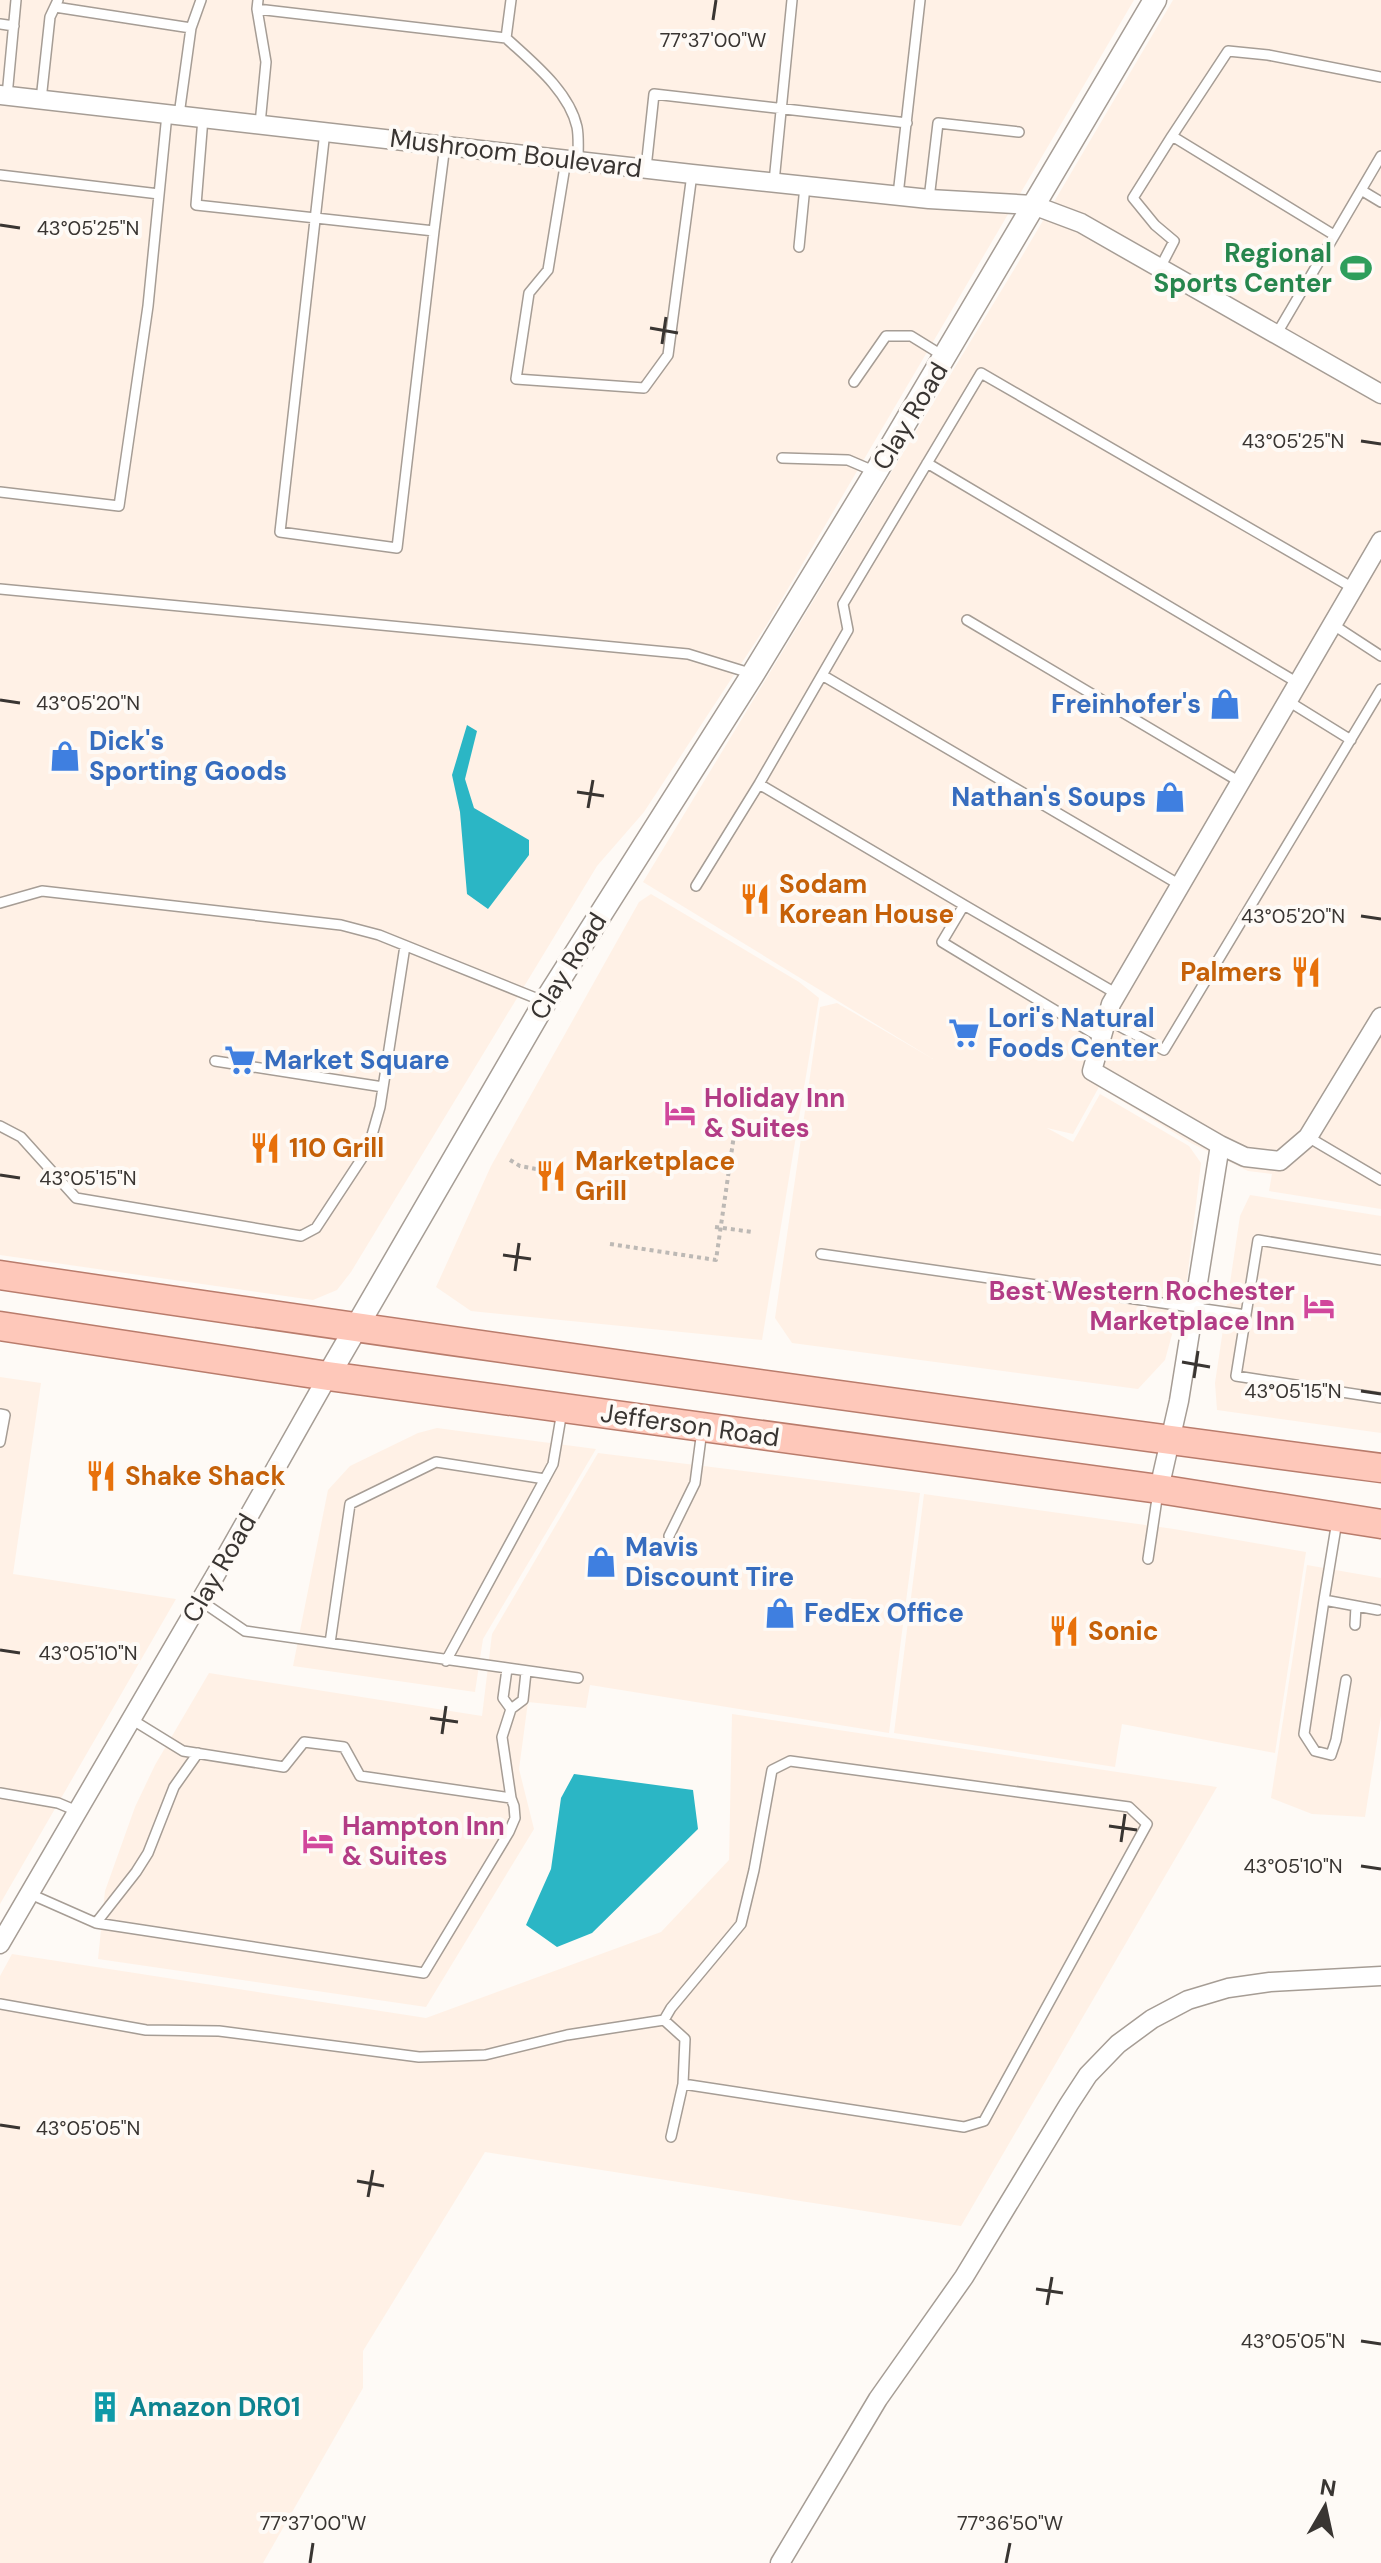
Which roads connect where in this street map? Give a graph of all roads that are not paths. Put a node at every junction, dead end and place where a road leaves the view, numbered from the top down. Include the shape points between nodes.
1 (16, 0) edge
2 (201, 0) edge
3 (511, 0) edge
4 (792, 0) edge
5 (920, 0) edge
6 (1155, 0) edge
7 (56, 4) edge
8 (257, 5) edge
9 (0, 24) edge
10 (14, 26) junction
11 (191, 28) junction
12 (506, 38) junction
13 (1381, 77) edge
14 (3, 96) edge
15 (41, 100) junction
16 (781, 108) junction
17 (173, 115) junction
18 (203, 118) junction
19 (907, 123) junction
20 (260, 124) junction
21 (325, 131) junction
22 (1019, 132) dead end
23 (1172, 136) junction
24 (445, 145) junction
25 (1381, 156) edge
26 (572, 159) junction
27 (646, 168) junction
28 (692, 174) junction
29 (0, 175) edge
30 (774, 182) junction
31 (805, 186) junction
32 (1361, 190) junction
33 (159, 194) junction
34 (898, 195) junction
35 (929, 199) junction
36 (1381, 202) edge
37 (1033, 205) junction
38 (314, 218) junction
39 (434, 231) junction
40 (1334, 235) junction
41 (799, 247) dead end
42 (1160, 268) junction
43 (1276, 335) junction
44 (945, 357) junction
45 (854, 382) dead end
46 (1381, 394) edge
47 (782, 458) dead end
48 (927, 463) junction
49 (876, 472) junction
50 (0, 492) edge
51 (1381, 541) edge
52 (1353, 588) junction
53 (0, 589) edge
54 (967, 620) dead end
55 (1332, 624) junction
56 (1381, 656) edge
57 (753, 674) junction
58 (822, 675) junction
59 (1298, 683) junction
60 (1381, 689) edge
61 (1288, 701) junction
62 (1351, 740) junction
63 (1240, 782) junction
64 (759, 784) junction
65 (1180, 885) junction
66 (696, 886) dead end
67 (0, 903) edge
68 (964, 905) junction
69 (405, 946) junction
70 (1117, 994) junction
71 (545, 1002) junction
72 (1381, 1017) edge
73 (1106, 1019) junction
74 (1101, 1038) junction
75 (215, 1061) dead end
76 (383, 1087) junction
77 (0, 1126) edge
78 (1308, 1137) junction
79 (1220, 1145) junction
80 (1381, 1180) edge
81 (821, 1254) dead end
82 (1381, 1260) edge
83 (0, 1275) edge
84 (1195, 1309) junction
85 (1246, 1315) junction
86 (0, 1326) edge
87 (357, 1329) junction
88 (328, 1376) junction
89 (1381, 1398) edge
90 (562, 1408) junction
91 (0, 1414) edge
92 (702, 1427) junction
93 (1169, 1440) junction
94 (0, 1442) edge
95 (1381, 1468) edge
96 (545, 1479) junction
97 (1159, 1489) junction
98 (1337, 1517) junction
99 (1381, 1524) edge
100 (669, 1536) dead end
101 (1148, 1559) dead end
102 (1324, 1600) junction
103 (201, 1601) junction
104 (1356, 1606) junction
105 (1378, 1610) dead end
106 (1355, 1625) dead end
107 (330, 1643) junction
108 (446, 1661) junction
109 (507, 1669) junction
110 (526, 1672) junction
111 (578, 1678) dead end
112 (1346, 1680) dead end
113 (511, 1709) junction
114 (131, 1719) junction
115 (198, 1753) junction
116 (0, 1793) edge
117 (511, 1798) junction
118 (77, 1811) junction
119 (28, 1893) junction
120 (96, 1923) junction
121 (0, 1944) edge
122 (1381, 1976) edge
123 (0, 2004) edge
124 (664, 2020) junction
125 (683, 2084) junction
126 (671, 2137) dead end
127 (780, 2563) edge

1 - 10 lane
2 - 11 lane
3 - 12 lane
4 - 16 lane
5 - 19 lane
6 - 37 street, Clay Road
7 - 11 lane
7 - 15 lane
8 - 12 lane
8 - 20 lane via 266,62
9 - 10 lane
10 - 14 lane
11 - 17 lane
12 - 26 lane via 568,105 577,127
13 - 23 lane via 1228,51
14 - 15 street, Mushroom Boulevard
15 - 17 street, Mushroom Boulevard
16 - 19 lane
16 - 27 lane via 654,94
16 - 30 lane
17 - 18 street, Mushroom Boulevard
17 - 33 lane
18 - 20 street, Mushroom Boulevard
18 - 38 lane via 196,205
19 - 34 lane
20 - 21 street, Mushroom Boulevard
21 - 24 street, Mushroom Boulevard
21 - 38 lane
22 - 35 lane via 938,123
23 - 40 lane
23 - 42 lane via 1133,198 1174,241
24 - 26 street, Mushroom Boulevard
24 - 39 lane
25 - 32 lane
26 - 27 street, Mushroom Boulevard
26 - 28 lane via 548,270 529,293 516,379 644,388 668,355
27 - 28 street, Mushroom Boulevard
28 - 30 street, Mushroom Boulevard
29 - 33 lane
30 - 31 street, Mushroom Boulevard
31 - 34 street, Mushroom Boulevard
31 - 41 lane
32 - 36 lane
32 - 40 lane
33 - 50 lane via 119,506
34 - 35 street, Mushroom Boulevard
35 - 37 street, Mushroom Boulevard
37 - 42 street, Mushroom Boulevard via 1081,223
37 - 44 street, Clay Road
38 - 39 lane
38 - 39 lane via 280,532 397,548
40 - 43 lane
42 - 43 street, Mushroom Boulevard
43 - 46 street, Mushroom Boulevard
44 - 45 lane via 911,336 886,336
44 - 49 street, Clay Road
47 - 49 lane via 848,460
48 - 52 lane via 981,373
48 - 58 lane via 843,604 848,630
48 - 59 lane
49 - 57 street, Clay Road
51 - 52 street
52 - 55 street
53 - 57 lane via 688,654
54 - 63 lane
55 - 56 lane
55 - 59 street
57 - 71 street, Clay Road
58 - 64 lane
58 - 65 lane
59 - 61 street
60 - 62 lane
61 - 62 lane
61 - 63 street
62 - 73 lane via 1164,1050
63 - 65 street
64 - 66 lane
64 - 68 lane
65 - 70 street
67 - 69 lane via 42,891 341,925
68 - 70 lane
68 - 74 lane via 942,942
69 - 71 lane
69 - 76 lane
70 - 73 street
71 - 87 street, Clay Road
72 - 78 street
73 - 74 street
74 - 79 street via 1092,1071
75 - 76 lane
76 - 77 lane via 368,1149 316,1228 301,1236 76,1198 21,1137
78 - 79 street via 1280,1161 1245,1157
78 - 80 lane
79 - 84 street
81 - 84 lane
82 - 85 lane via 1258,1240
83 - 87 main road, Jefferson Road
84 - 85 lane
84 - 93 street
85 - 89 lane via 1236,1376
86 - 88 main road, Jefferson Road
87 - 88 street, Clay Road
87 - 93 main road, Jefferson Road
88 - 90 main road, Jefferson Road
88 - 103 street, Clay Road
90 - 92 main road, Jefferson Road
90 - 96 lane via 553,1464
91 - 94 lane via 5,1415
92 - 97 main road, Jefferson Road
92 - 100 lane via 695,1483
93 - 95 main road, Jefferson Road
93 - 97 street
96 - 107 lane via 436,1462 350,1504
96 - 108 lane
97 - 98 main road, Jefferson Road
97 - 101 lane
98 - 99 main road, Jefferson Road
98 - 102 lane
102 - 104 lane
102 - 112 lane via 1304,1734 1315,1751 1331,1755
103 - 107 lane via 245,1631
103 - 114 street, Clay Road
104 - 105 lane
104 - 106 lane
107 - 108 lane
108 - 109 lane
109 - 110 lane
109 - 113 lane via 503,1698
110 - 111 lane
110 - 113 lane via 523,1700
113 - 117 lane via 502,1737
114 - 115 lane via 183,1751
114 - 118 street, Clay Road
115 - 117 lane via 284,1767 304,1742 331,1745 344,1747 360,1776
115 - 120 lane via 174,1787 148,1853
116 - 118 lane
117 - 120 lane via 515,1818 509,1832 424,1973
118 - 119 street, Clay Road
119 - 120 lane
119 - 121 street, Clay Road
122 - 127 street via 1228,1988 1188,2000 1118,2044 1069,2104 964,2277 878,2399
123 - 124 lane via 146,2030 219,2031 419,2057 485,2055
124 - 125 lane via 685,2039
124 - 125 lane via 741,1924 772,1770 790,1761 1129,1807 1147,1824 984,2121 964,2127
125 - 126 lane

